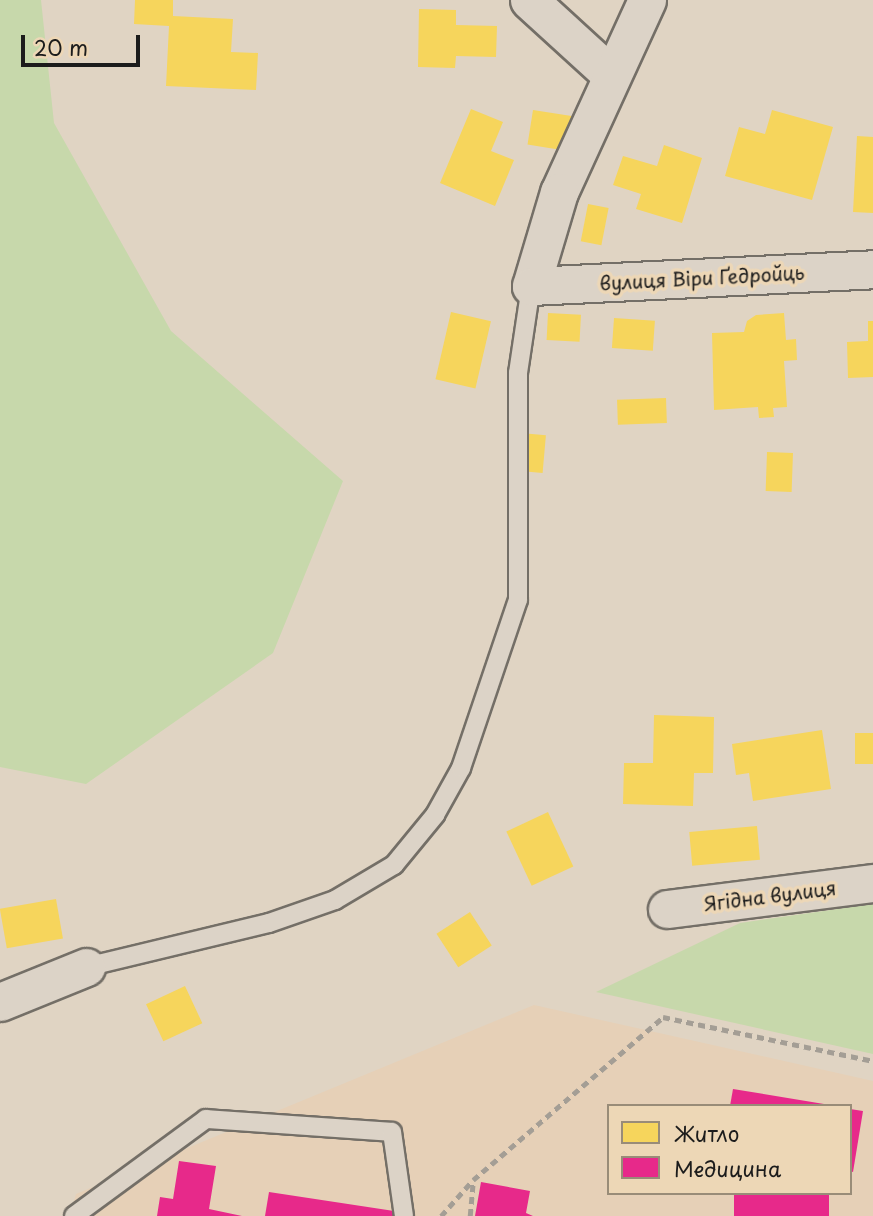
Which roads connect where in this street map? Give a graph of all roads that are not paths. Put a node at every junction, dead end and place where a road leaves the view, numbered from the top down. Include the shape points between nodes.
1 (528, 0) edge
2 (647, 0) edge
3 (611, 75) junction
4 (873, 270) edge
5 (531, 286) junction
6 (873, 883) edge
7 (667, 909) dead end
8 (86, 967) joint
9 (0, 1002) edge
10 (74, 1216) edge
11 (404, 1216) edge

1 - 3 street
2 - 3 street
3 - 5 street via 559,192
4 - 5 street, вулиця Віри Ґедройць
5 - 8 lane via 517,373 517,600 461,768 435,815 394,865 335,900 269,923
6 - 7 street, Ягідна вулиця
8 - 9 street
10 - 11 lane via 206,1119 392,1132

